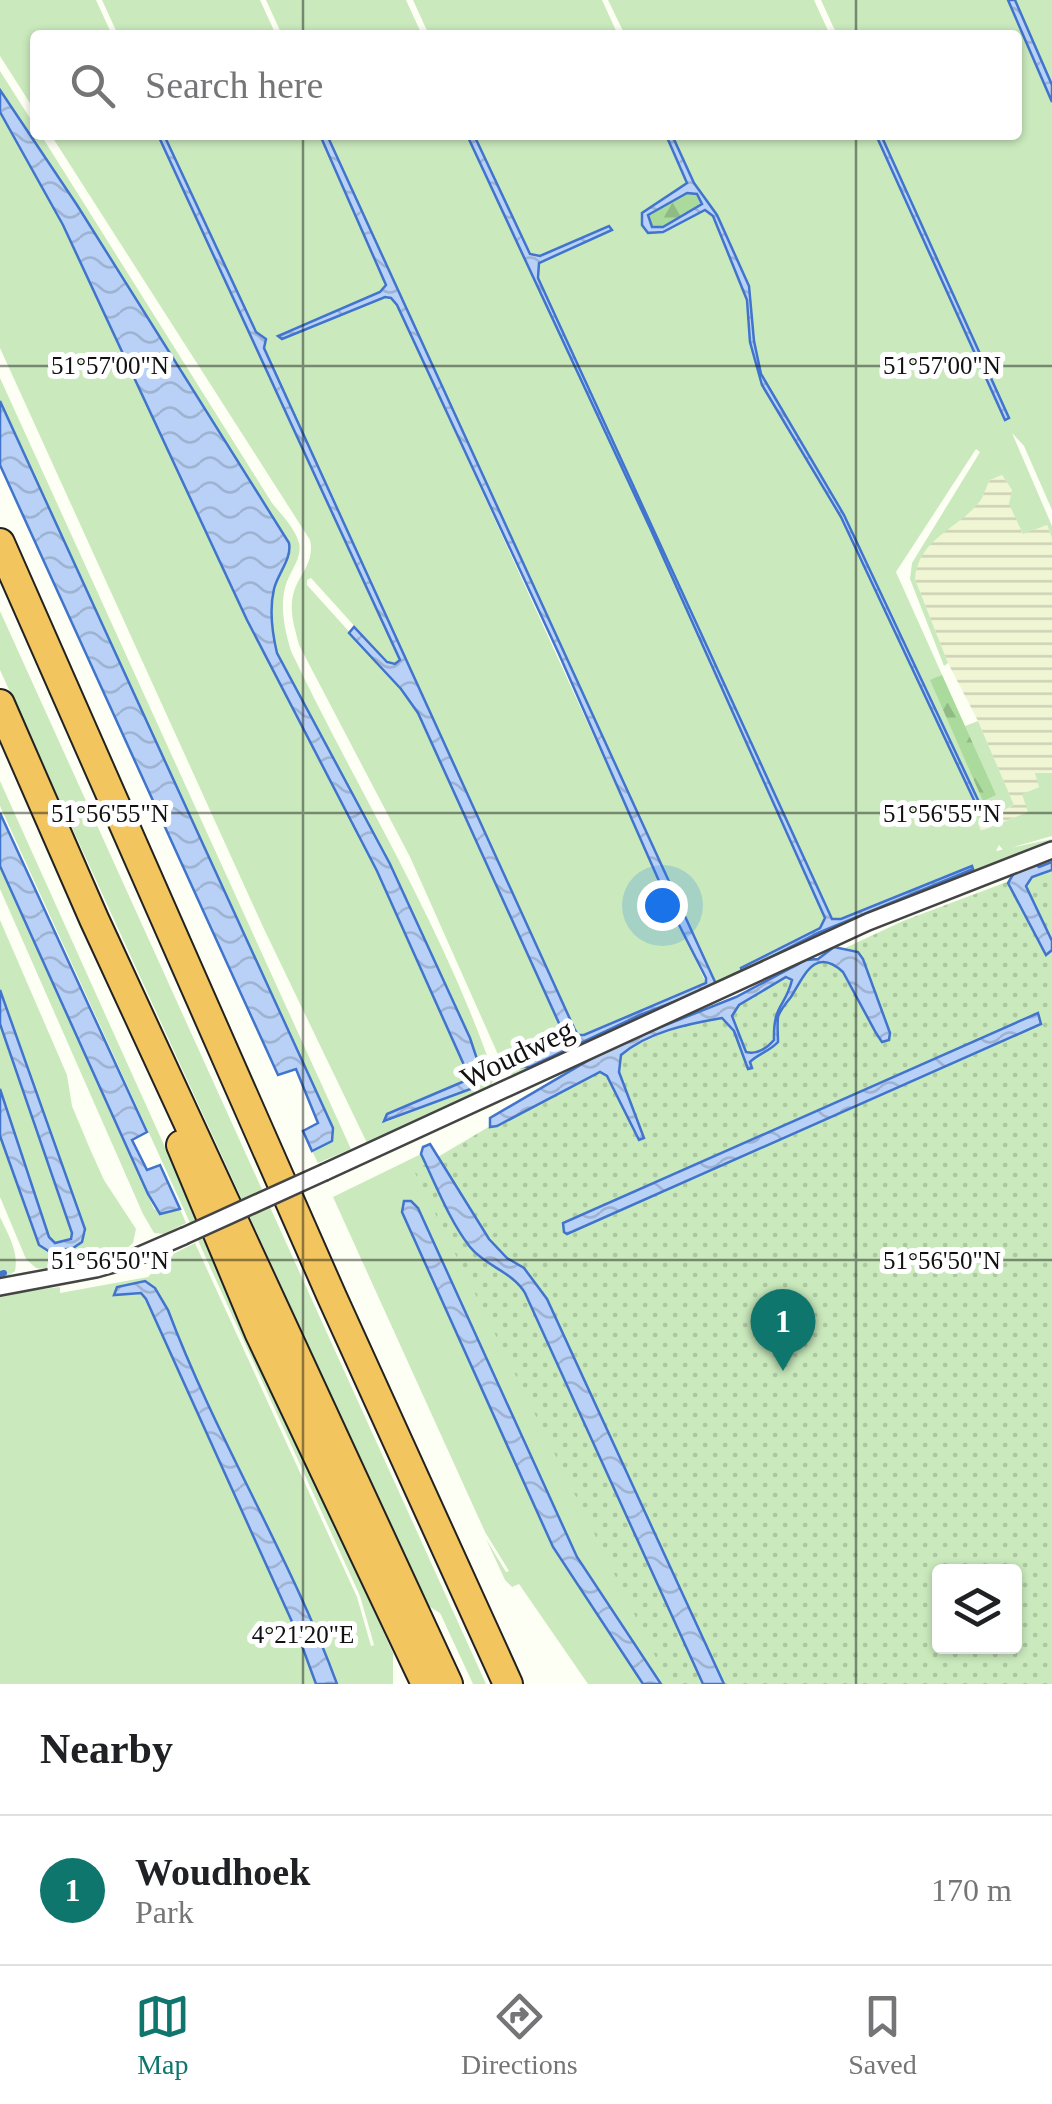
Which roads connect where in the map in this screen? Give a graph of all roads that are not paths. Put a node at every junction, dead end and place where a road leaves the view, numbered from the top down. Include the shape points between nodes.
1 (0, 543) edge
2 (0, 704) edge
3 (1052, 850) edge
4 (94, 919) junction
5 (0, 1287) edge
6 (426, 1684) edge
7 (448, 1684) edge
8 (508, 1684) edge

1 - 8 highway
2 - 4 highway
3 - 5 street, Woudweg, bridge via 868,922 131,1260
4 - 6 highway via 260,1334
4 - 7 highway

